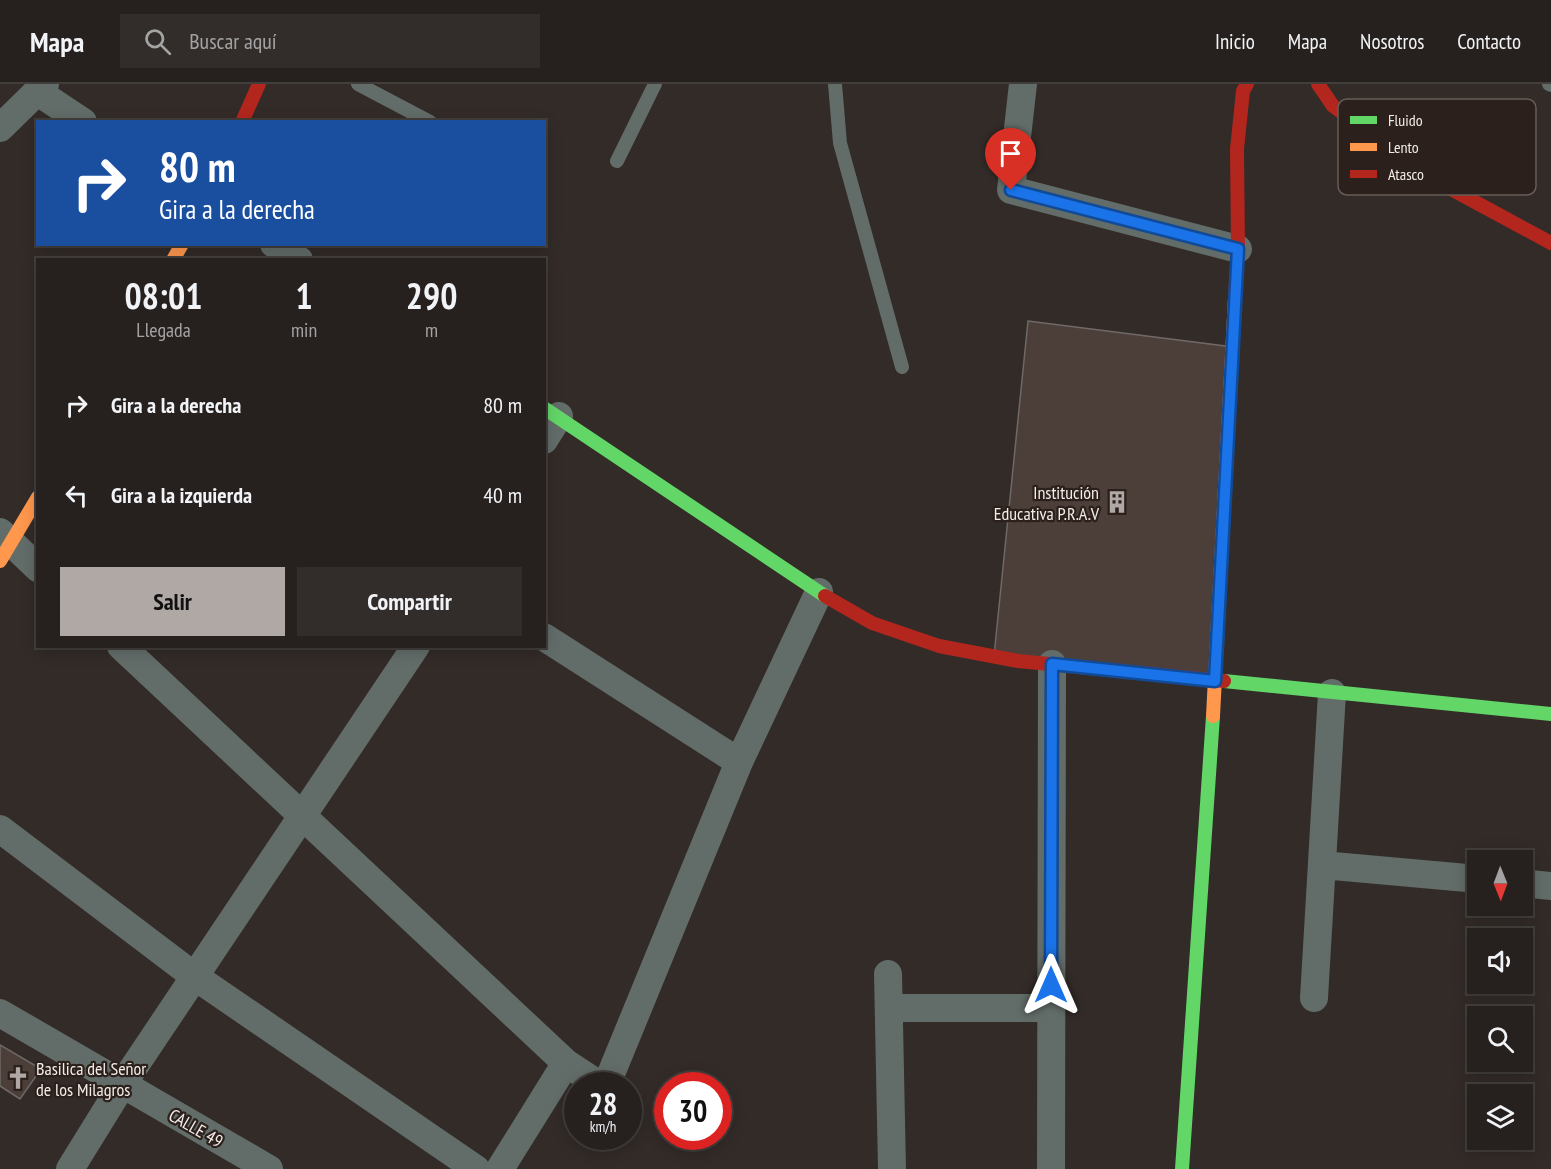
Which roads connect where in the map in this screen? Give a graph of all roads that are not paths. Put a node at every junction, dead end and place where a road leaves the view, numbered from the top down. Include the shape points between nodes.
1 (259, 84) edge
2 (358, 84) edge
3 (655, 84) edge
4 (835, 84) edge
5 (1023, 84) edge
6 (1247, 84) edge
7 (1318, 84) edge
8 (41, 88) edge
9 (1338, 110) edge
10 (81, 120) edge
11 (243, 120) edge
12 (426, 120) edge
13 (0, 128) edge
14 (617, 160) dead end
15 (1462, 195) edge
16 (1551, 243) edge
17 (277, 246) edge
18 (1238, 249) junction
19 (296, 258) edge
20 (902, 367) dead end
21 (552, 412) edge
22 (546, 433) edge
23 (36, 500) edge
24 (4, 546) edge
25 (36, 567) edge
26 (819, 592) junction
27 (546, 638) edge
28 (123, 648) edge
29 (415, 648) edge
30 (1052, 664) junction
31 (1215, 681) junction
32 (1332, 693) junction
33 (1551, 714) edge
34 (739, 762) junction
35 (303, 816) junction
36 (0, 829) edge
37 (1322, 865) junction
38 (1467, 878) edge
39 (1533, 884) edge
40 (1551, 886) edge
41 (888, 974) dead end
42 (194, 976) junction
43 (1314, 998) dead end
44 (889, 1008) junction
45 (1051, 1008) junction
46 (0, 1013) edge
47 (566, 1063) junction
48 (580, 1072) edge
49 (612, 1072) edge
50 (122, 1085) junction
51 (70, 1169) edge
52 (269, 1169) edge
53 (476, 1169) edge
54 (500, 1169) edge
55 (892, 1169) edge
56 (1051, 1169) edge
57 (1182, 1169) edge

1 - 11 street
2 - 12 lane
3 - 14 lane
4 - 20 lane via 840,143
5 - 18 street via 1011,190
6 - 18 street via 1237,149
7 - 9 street
8 - 10 street
8 - 13 street
15 - 16 street
17 - 19 street
18 - 31 street
21 - 22 street
21 - 26 street
23 - 24 street
24 - 25 street
26 - 30 street via 872,623 939,646
26 - 34 street
27 - 34 street
28 - 35 street
29 - 35 street
30 - 31 street
30 - 45 street
31 - 32 street
31 - 57 street
32 - 33 street
32 - 37 street
34 - 49 street
35 - 42 street
35 - 47 street
36 - 42 street
37 - 38 street
37 - 43 street
39 - 40 street
41 - 44 street
42 - 50 street
42 - 53 street
44 - 45 street
44 - 55 street
45 - 56 street
46 - 50 street, CALLE 49
47 - 48 street
47 - 54 street
50 - 51 street
50 - 52 street, CALLE 49

